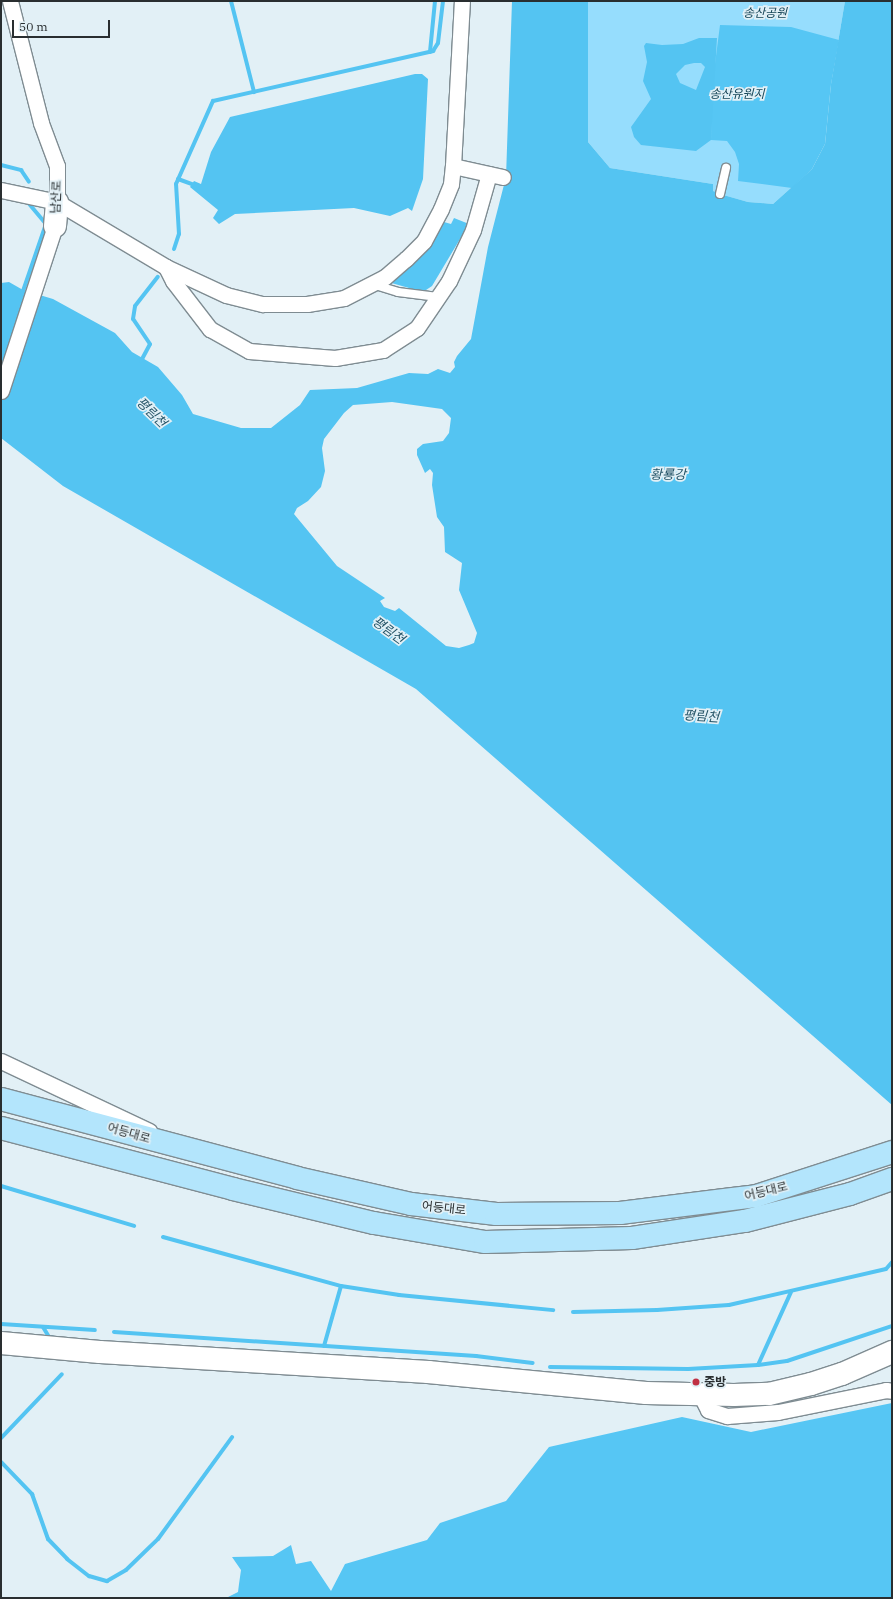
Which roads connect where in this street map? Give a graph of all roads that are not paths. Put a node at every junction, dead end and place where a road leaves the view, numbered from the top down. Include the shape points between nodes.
1 (10, 1) edge
2 (462, 1) edge
3 (453, 166) junction
4 (726, 168) dead end
5 (1, 190) edge
6 (720, 194) dead end
7 (57, 202) junction
8 (54, 226) joint
9 (166, 267) junction
10 (372, 284) junction
11 (438, 297) junction
12 (1, 391) edge
13 (1, 1061) edge
14 (1, 1099) edge
15 (1, 1128) edge
16 (193, 1152) junction
17 (892, 1152) edge
18 (892, 1179) edge
19 (1, 1343) edge
20 (892, 1352) edge
21 (892, 1391) edge
22 (700, 1394) junction

1 - 7 street, 남산로 via 41,123 57,166
2 - 3 street
3 - 10 street via 451,184 442,209 424,241 385,277
3 - 11 street via 496,176 449,281
4 - 6 lane
5 - 7 street
7 - 8 main road, 남산로
7 - 9 street
8 - 12 street, 남산로
9 - 10 street via 226,295 263,304 307,304 344,298
9 - 11 street via 173,281 210,329 248,351 335,358 383,350 417,328
10 - 11 lane via 398,292
13 - 16 street
14 - 16 main road, 어등대로
15 - 18 main road, 어등대로 via 374,1223 485,1242 632,1238 745,1221 850,1194
16 - 17 main road, 어등대로 via 411,1204 496,1214 620,1213 756,1196
19 - 22 main road via 100,1352 420,1371 646,1393
20 - 22 main road via 842,1374 769,1394
21 - 22 street via 886,1390 778,1412 727,1416 708,1410

